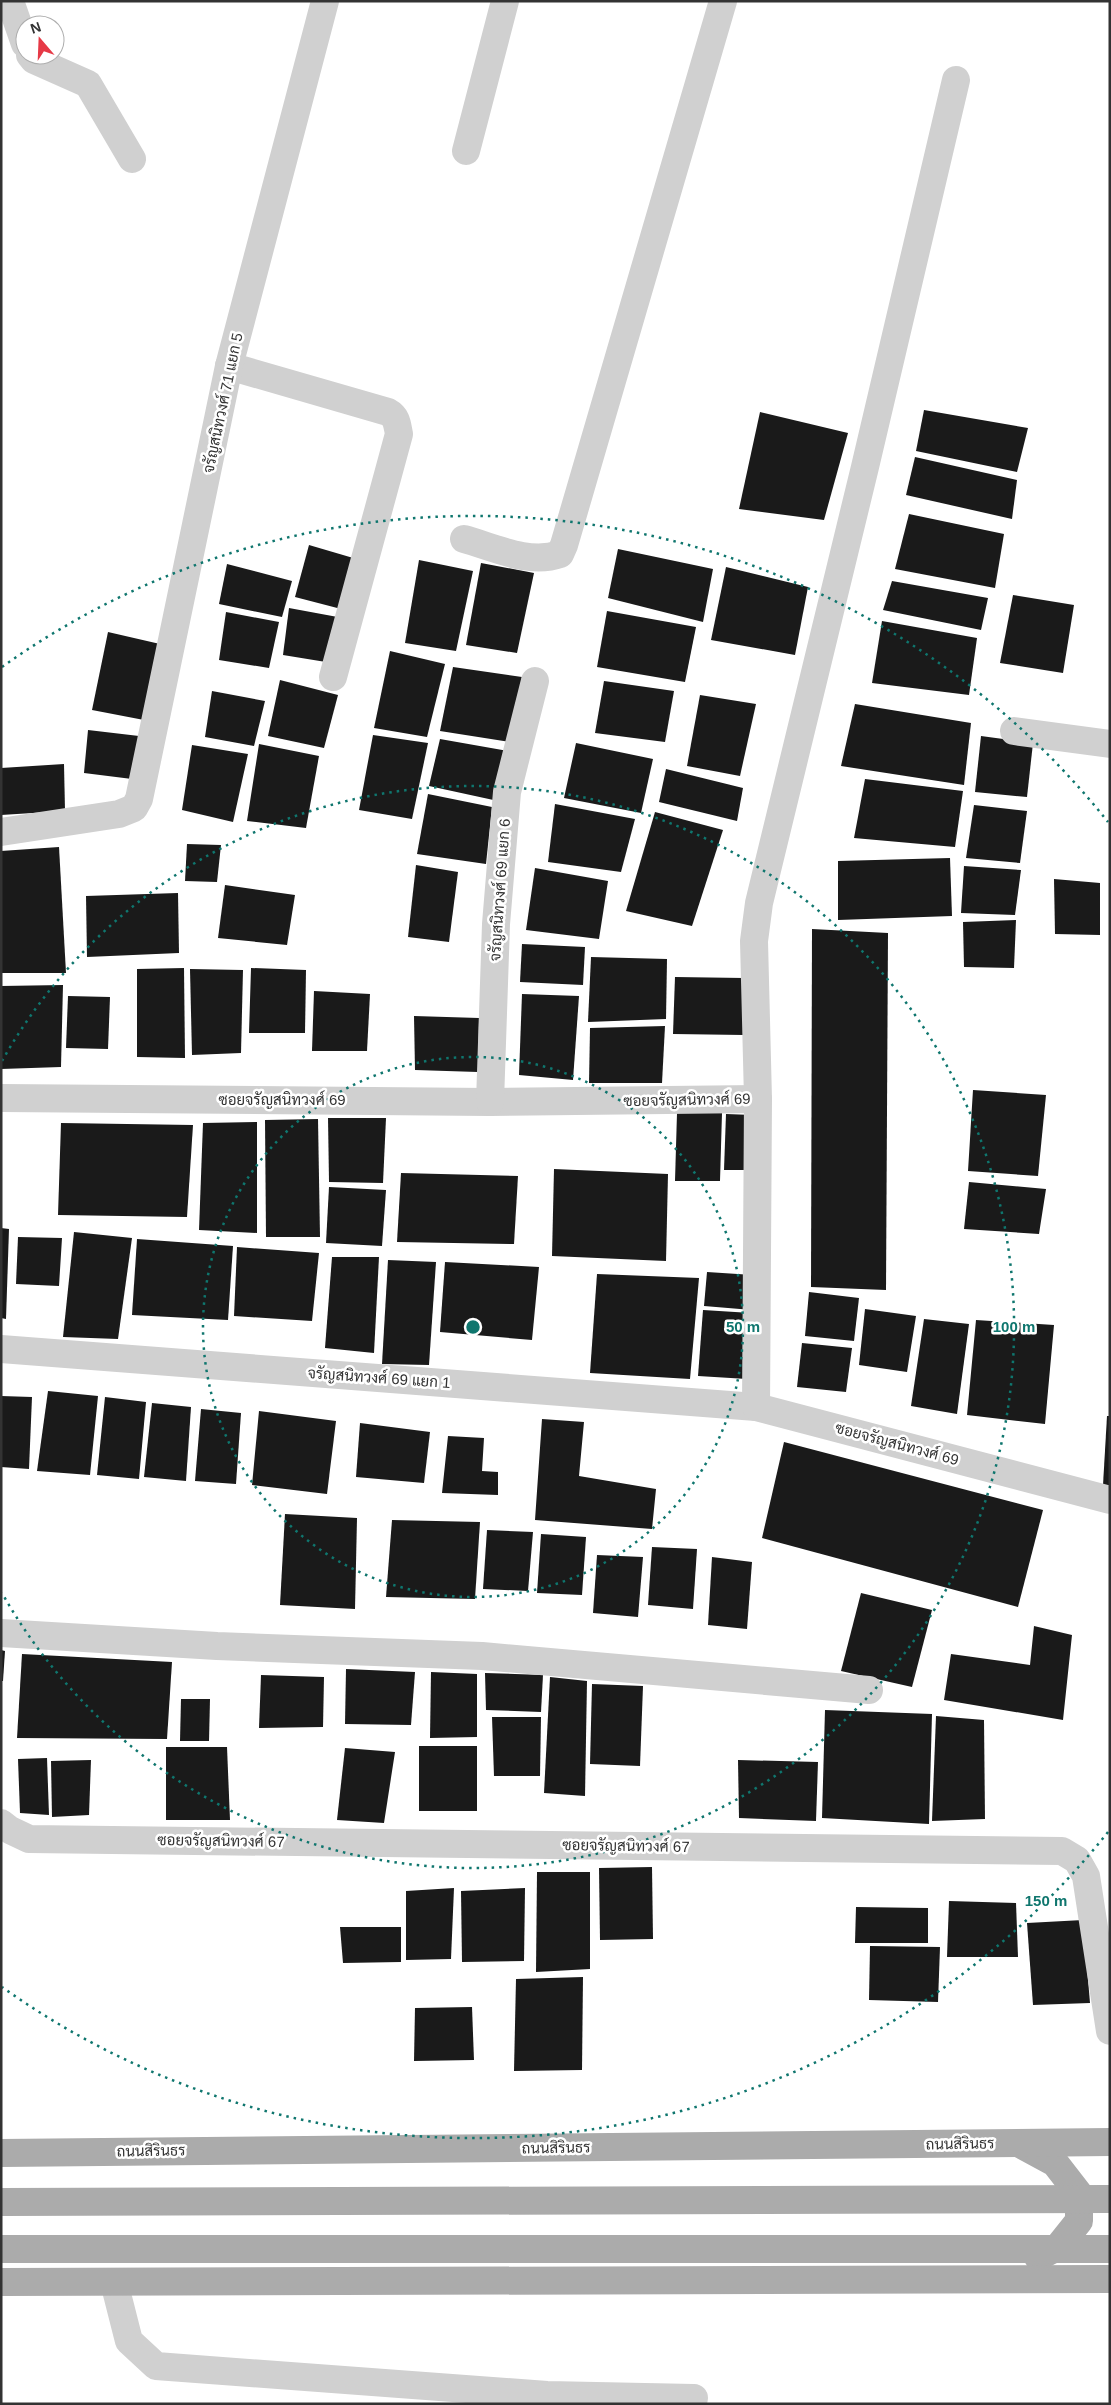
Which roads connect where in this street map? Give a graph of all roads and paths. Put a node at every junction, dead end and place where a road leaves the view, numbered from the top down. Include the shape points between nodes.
1 (10, 1) edge
2 (325, 1) edge
3 (505, 1) edge
4 (723, 1) edge
5 (15, 15) edge
6 (45, 65) edge
7 (956, 80) dead end
8 (466, 151) dead end
9 (132, 159) dead end
10 (229, 366) junction
11 (464, 539) dead end
12 (333, 677) dead end
13 (535, 681) dead end
14 (1014, 731) dead end
15 (1110, 744) edge
16 (1, 832) edge
17 (1, 1098) edge
18 (758, 1099) junction
19 (490, 1102) junction
20 (1, 1349) edge
21 (756, 1407) junction
22 (1110, 1500) edge
23 (1, 1633) edge
24 (869, 1690) dead end
25 (1, 1823) edge
26 (1110, 2031) edge
27 (1110, 2142) edge
28 (1019, 2144) junction
29 (1, 2153) edge
30 (1110, 2199) edge
31 (1, 2202) edge
32 (1110, 2248) edge
33 (1, 2249) edge
34 (998, 2279) junction
35 (1110, 2279) edge
36 (1, 2282) edge
37 (114, 2282) junction
38 (694, 2398) dead end

1 - 5 street
2 - 10 street, จรัญสนิทวงศ์ 71 แยก 5
3 - 8 street
4 - 11 street via 560,554 534,559
6 - 9 street via 88,84
7 - 18 street via 759,903 754,941
10 - 12 street via 388,412 397,424 399,434
10 - 16 street, จรัญสนิทวงศ์ 71 แยก 5 via 142,788 134,808 119,814
13 - 19 street, จรัญสนิทวงศ์ 69 แยก 6 via 506,792 496,924
14 - 15 street
17 - 19 street, ซอยจรัญสนิทวงศ์ 69
18 - 19 street, ซอยจรัญสนิทวงศ์ 69
18 - 21 street, ซอยจรัญสนิทวงศ์ 69
20 - 21 street, จรัญสนิทวงศ์ 69 แยก 1
21 - 22 street, ซอยจรัญสนิทวงศ์ 69
23 - 24 street via 217,1646 482,1656
25 - 26 street, ซอยจรัญสนิทวงศ์ 67 via 29,1839 1062,1850 1077,1860 1086,1876
27 - 28 main road, ถนนสิรินธร
28 - 29 main road, ถนนสิรินธร
28 - 34 main road via 1056,2163 1079,2194 1079,2222 1059,2246
30 - 31 main road, bridge
32 - 33 main road, bridge
34 - 35 main road
34 - 37 main road
36 - 37 main road
37 - 38 street via 128,2341 156,2366 547,2395

